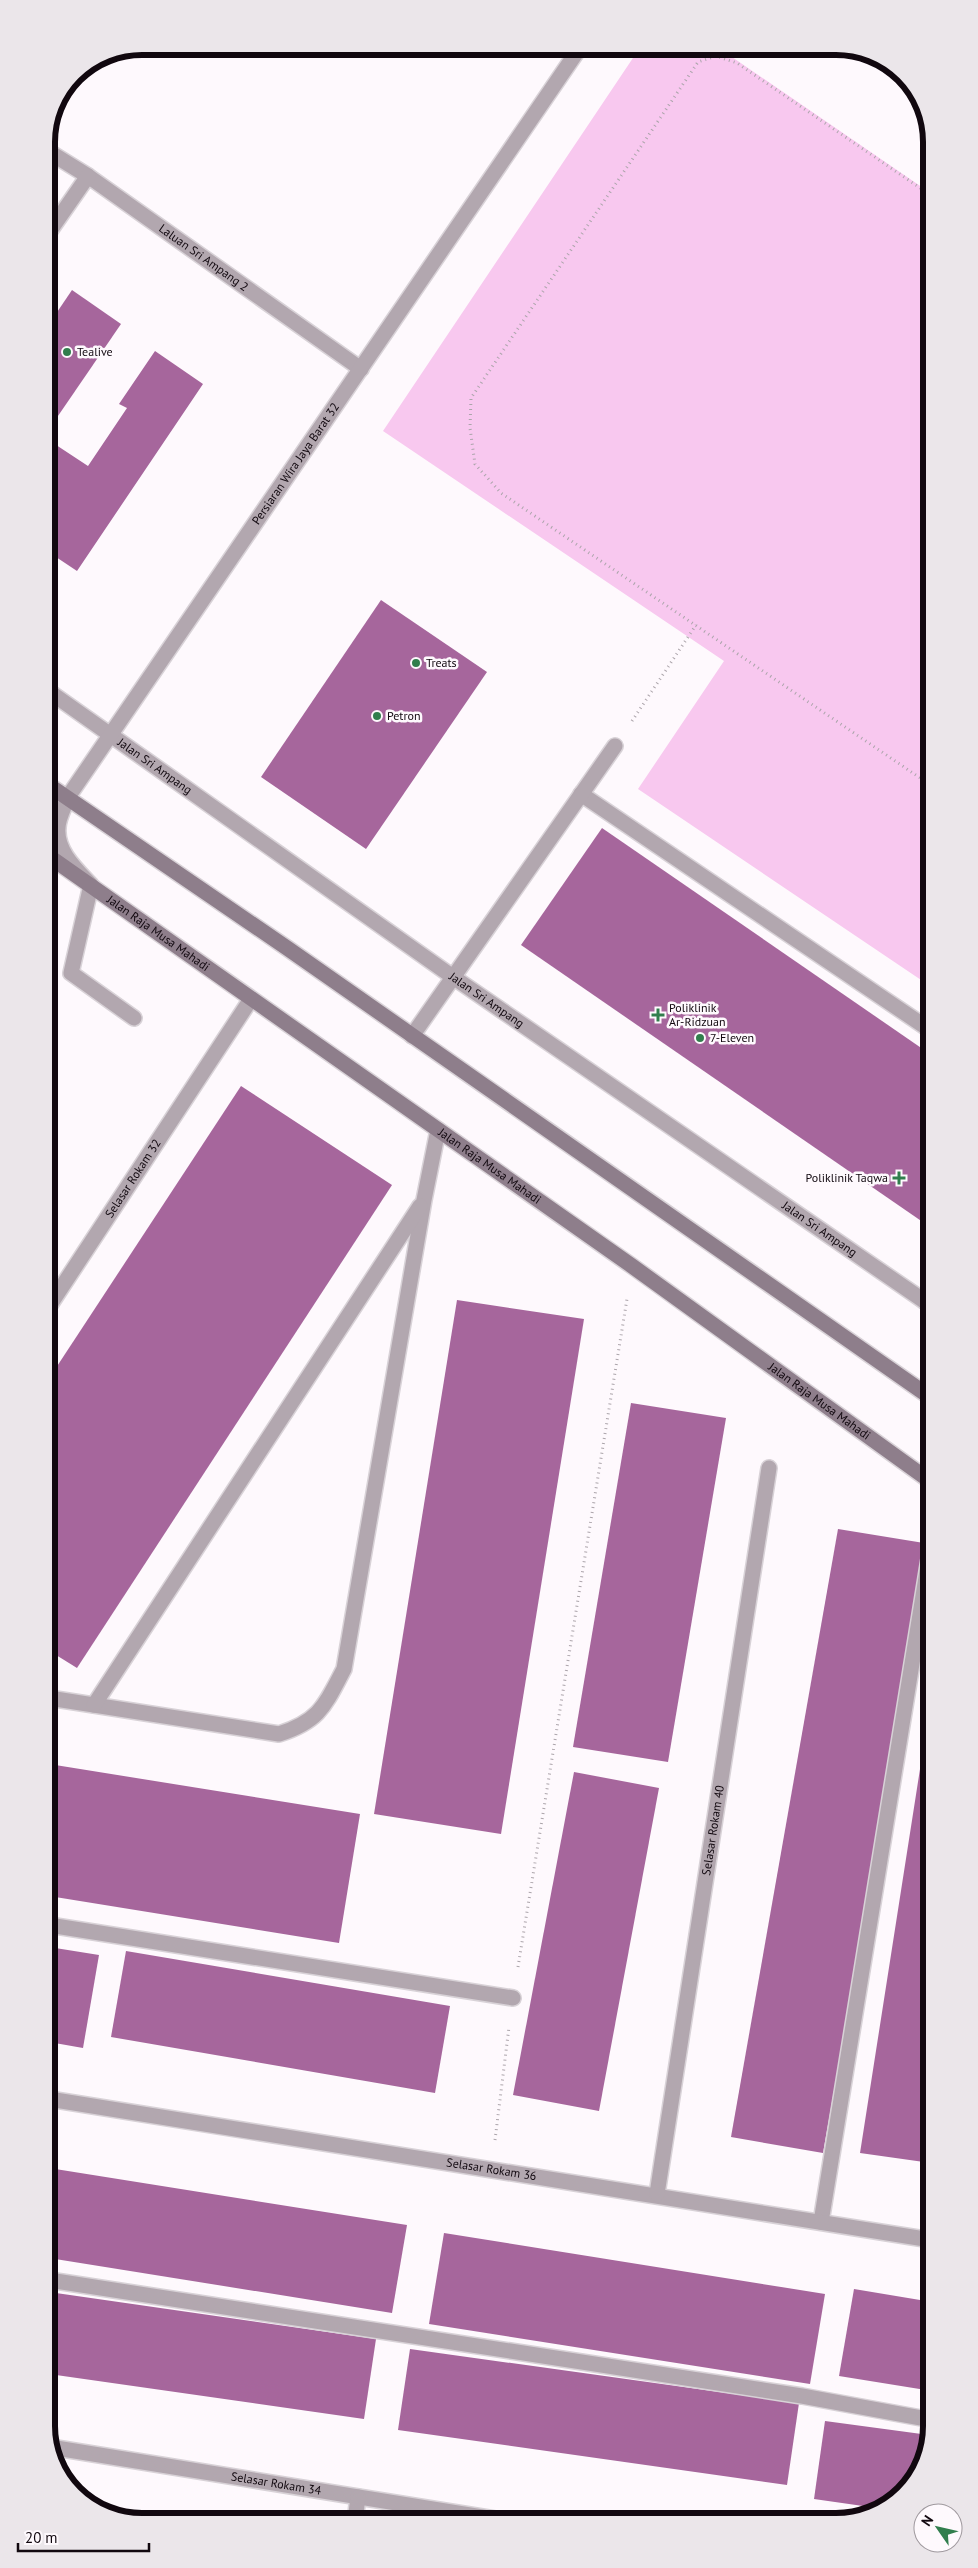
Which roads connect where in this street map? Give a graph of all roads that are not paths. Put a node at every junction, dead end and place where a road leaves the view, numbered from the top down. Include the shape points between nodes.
1 (575, 55) edge
2 (55, 156) edge
3 (88, 176) junction
4 (55, 223) edge
5 (361, 369) junction
6 (55, 696) edge
7 (112, 735) junction
8 (615, 746) road end
9 (55, 789) edge
10 (581, 794) junction
11 (68, 797) junction
12 (55, 860) edge
13 (91, 885) junction
14 (453, 977) junction
15 (251, 999) junction
16 (134, 1018) dead end
17 (923, 1025) edge
18 (412, 1036) junction
19 (438, 1130) junction
20 (424, 1200) junction
21 (923, 1296) edge
22 (55, 1297) edge
23 (923, 1392) edge
24 (769, 1468) dead end
25 (923, 1476) edge
26 (923, 1596) edge
27 (55, 1699) edge
28 (94, 1705) junction
29 (55, 1926) edge
30 (513, 1998) road end
31 (55, 2100) edge
32 (657, 2194) junction
33 (821, 2222) junction
34 (923, 2239) edge
35 (55, 2281) edge
36 (923, 2418) edge
37 (58, 2448) edge
38 (358, 2497) junction
39 (356, 2513) edge
40 (457, 2513) edge

1 - 5 street, Persiaran Wira Jaya Barat 32
2 - 3 street, Laluan Sri Ampang 2
3 - 4 street
3 - 5 street, Laluan Sri Ampang 2
5 - 7 street, Persiaran Wira Jaya Barat 32
6 - 7 street, Jalan Sri Ampang
7 - 11 street, Persiaran Wira Jaya Barat 32
7 - 14 street, Jalan Sri Ampang
8 - 10 street
9 - 11 main road
10 - 14 street
10 - 17 street
11 - 13 street, Persiaran Wira Jaya Barat 32 via 58,827 61,846 70,862
11 - 18 main road
12 - 13 main road, Jalan Raja Musa Mahadi
13 - 15 main road, Jalan Raja Musa Mahadi
13 - 16 street via 70,972
14 - 18 street
14 - 21 street, Jalan Sri Ampang
15 - 19 main road, Jalan Raja Musa Mahadi
15 - 22 street, Selasar Rokam 32
18 - 23 main road
19 - 20 street
19 - 25 main road, Jalan Raja Musa Mahadi
20 - 28 street
20 - 28 street via 344,1669 332,1693 318,1714 301,1727 279,1734
24 - 32 street, Selasar Rokam 40
26 - 33 street
27 - 28 street
29 - 30 street
31 - 32 street, Selasar Rokam 36
32 - 33 street, Selasar Rokam 36
33 - 34 street, Selasar Rokam 36
35 - 36 street via 802,2396
37 - 38 street, Selasar Rokam 34
38 - 39 street
38 - 40 street, Selasar Rokam 34

